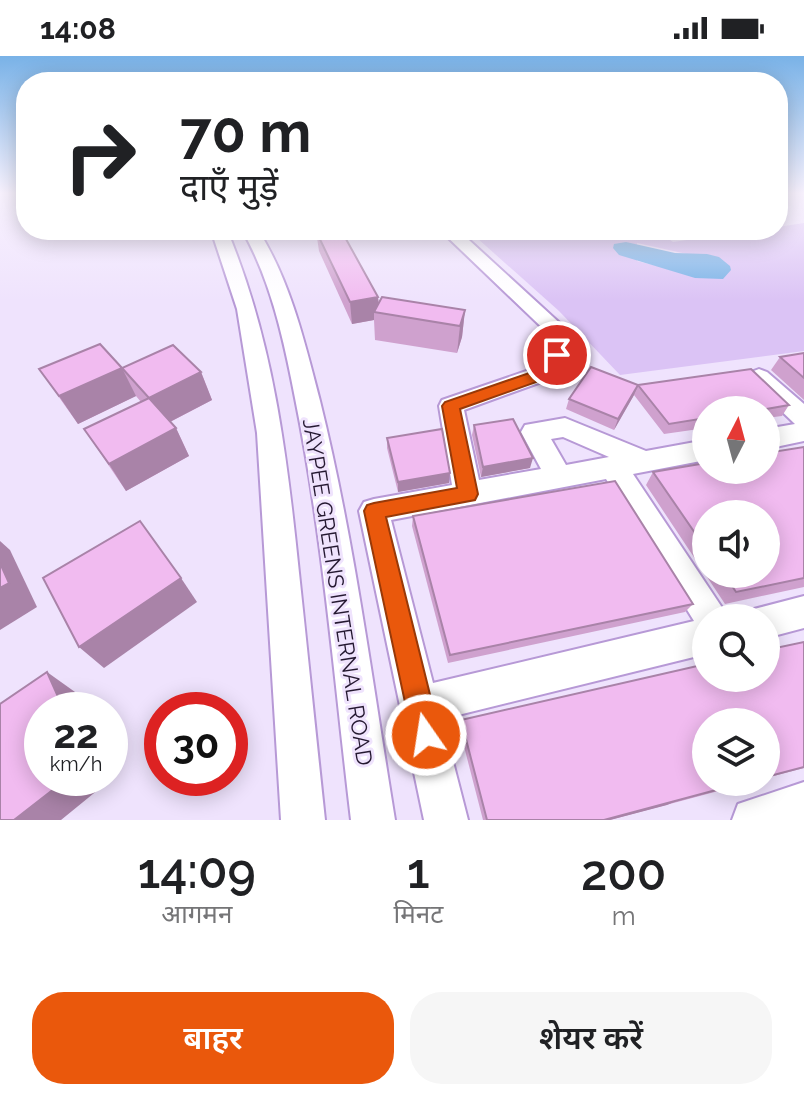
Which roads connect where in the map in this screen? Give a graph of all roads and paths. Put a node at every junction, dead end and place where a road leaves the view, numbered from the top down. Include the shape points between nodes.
1 (223, 240) edge
2 (256, 240) edge
3 (459, 240) edge
4 (759, 377) edge
5 (804, 418) edge
6 (804, 432) edge
7 (780, 436) edge
8 (692, 453) edge
9 (628, 464) junction
10 (559, 477) junction
11 (468, 494) junction
12 (704, 604) edge
13 (804, 612) edge
14 (780, 618) edge
15 (692, 639) edge
16 (419, 706) junction
17 (804, 804) edge
18 (303, 820) edge
19 (373, 820) edge
20 (446, 820) edge
21 (754, 820) edge

1 - 18 street, JAYPEE GREENS INTERNAL ROAD via 252,334 271,430
2 - 19 street, JAYPEE GREENS INTERNAL ROAD via 296,349 322,464
3 - 11 street via 565,338 550,371 451,406
4 - 5 street
6 - 7 street
8 - 9 street
9 - 10 street
9 - 10 street via 565,427 534,432
9 - 12 street
10 - 11 street
11 - 16 street via 374,511
13 - 14 street
15 - 16 street
16 - 20 street
17 - 21 street

